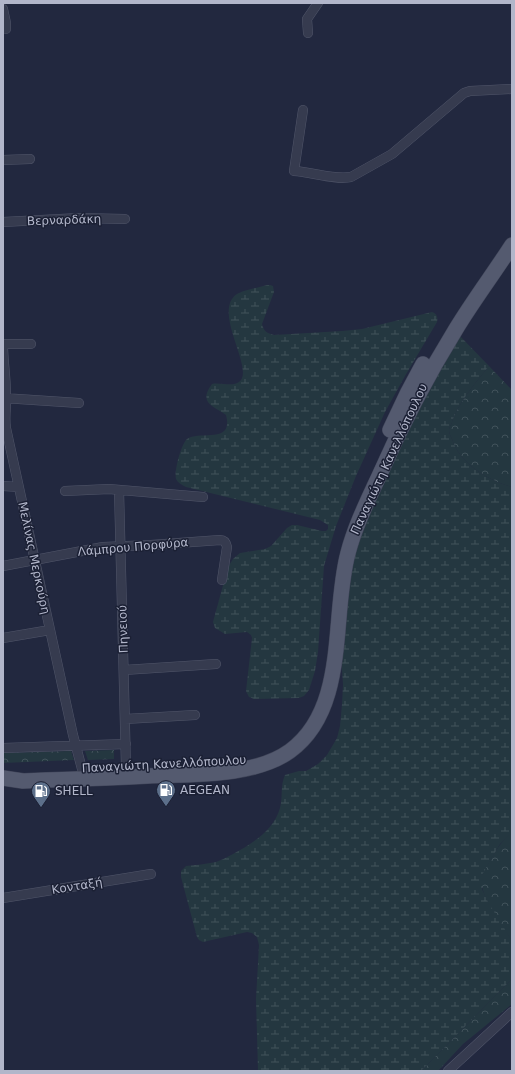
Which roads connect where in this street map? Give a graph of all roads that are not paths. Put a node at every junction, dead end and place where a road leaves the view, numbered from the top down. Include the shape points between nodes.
1 (318, 3) edge
2 (3, 9) edge
3 (6, 30) dead end
4 (308, 33) dead end
5 (512, 89) edge
6 (303, 110) dead end
7 (3, 160) edge
8 (30, 160) dead end
9 (125, 219) dead end
10 (3, 222) edge
11 (512, 240) edge
12 (512, 245) edge
13 (3, 344) edge
14 (31, 344) dead end
15 (5, 398) edge
16 (80, 403) dead end
17 (3, 486) edge
18 (19, 487) junction
19 (119, 490) junction
20 (65, 491) dead end
21 (204, 497) dead end
22 (120, 546) junction
23 (35, 560) junction
24 (3, 566) edge
25 (222, 580) dead end
26 (50, 630) junction
27 (3, 638) edge
28 (216, 664) dead end
29 (124, 670) junction
30 (195, 715) dead end
31 (125, 718) junction
32 (126, 744) junction
33 (75, 746) junction
34 (3, 748) edge
35 (126, 767) junction
36 (82, 769) junction
37 (3, 776) edge
38 (151, 874) dead end
39 (3, 898) edge
40 (512, 1012) edge
41 (448, 1071) edge

1 - 4 street via 307,19
2 - 3 street
5 - 6 street via 462,94 392,154 347,178 294,171
7 - 8 street
9 - 10 street, Βερναρδάκη via 79,218
11 - 35 main road, Παναγιώτη Κανελλόπουλου via 466,297 422,366 355,506 336,565 321,686 316,704 306,722 284,744 250,759
12 - 37 main road, Παναγιώτη Κανελλόπουλου via 432,368 361,515 343,573 328,694 317,720 301,742 276,759 239,770 46,780 23,780
13 - 14 street
13 - 15 street, Μελίνας Μερκούρη
15 - 16 street
15 - 18 street, Μελίνας Μερκούρη via 6,424
17 - 18 street
18 - 23 street, Μελίνας Μερκούρη
19 - 20 street
19 - 21 street
19 - 22 street, Πηνειού
22 - 23 street, Λάμπρου Πορφύρα via 83,550
22 - 25 street, Λάμπρου Πορφύρα via 223,540 227,547
22 - 29 street, Πηνειού
23 - 24 street, Λάμπρου Πορφύρα
23 - 26 street, Μελίνας Μερκούρη
26 - 27 street
26 - 33 street, Μελίνας Μερκούρη
28 - 29 street
29 - 31 street, Πηνειού
30 - 31 street
31 - 32 street, Πηνειού
32 - 33 street
32 - 35 street, Πηνειού
33 - 34 street
33 - 36 street, Μελίνας Μερκούρη
35 - 36 main road, Παναγιώτη Κανελλόπουλου
36 - 37 main road, Παναγιώτη Κανελλόπουλου via 19,771
38 - 39 street, Κονταξή
40 - 41 street

